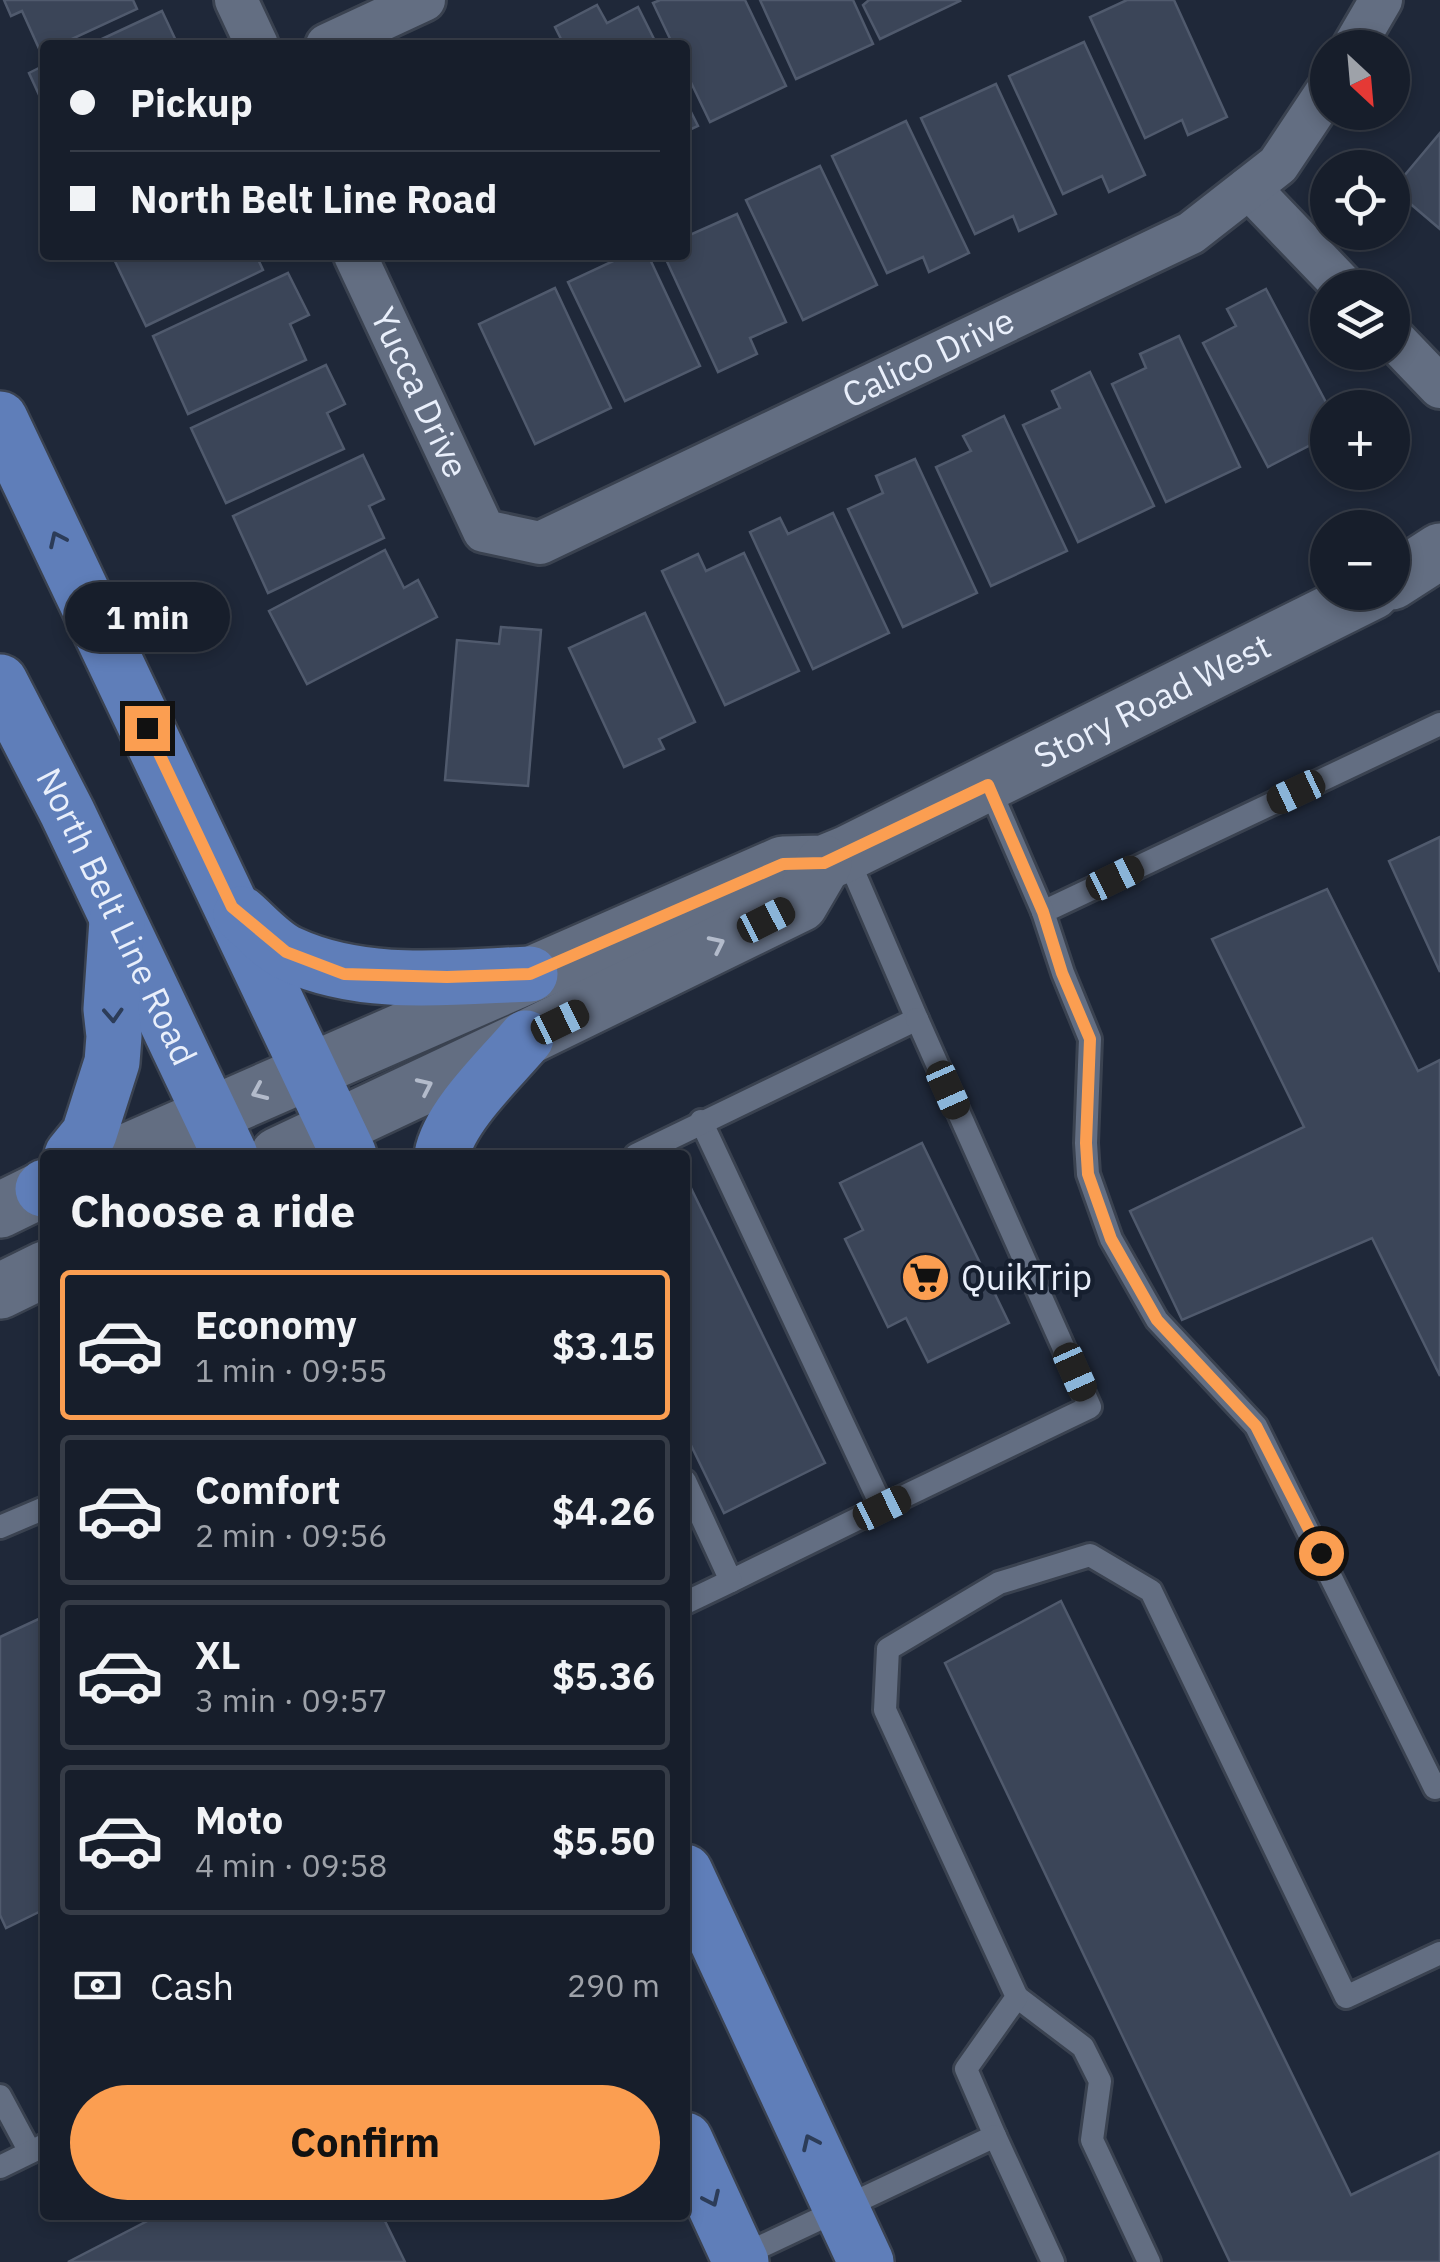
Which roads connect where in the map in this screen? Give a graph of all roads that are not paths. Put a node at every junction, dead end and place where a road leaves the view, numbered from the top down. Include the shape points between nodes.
1 (236, 0) edge
2 (424, 0) edge
3 (1381, 0) edge
4 (1364, 30) edge
5 (255, 40) edge
6 (338, 40) edge
7 (1310, 117) edge
8 (1249, 188) junction
9 (357, 260) edge
10 (1328, 270) edge
11 (1410, 356) edge
12 (1440, 387) edge
13 (0, 419) edge
14 (484, 531) joint
15 (1440, 551) edge
16 (1410, 570) edge
17 (1336, 610) edge
18 (0, 682) edge
19 (1440, 724) edge
20 (988, 785) junction
21 (835, 859) junction
22 (232, 907) junction
23 (1043, 912) junction
24 (117, 918) junction
25 (530, 974) junction
26 (917, 1019) junction
27 (526, 1038) junction
28 (309, 1070) junction
29 (701, 1121) junction
30 (220, 1134) edge
31 (343, 1141) edge
32 (75, 1150) edge
33 (143, 1150) edge
34 (301, 1150) edge
35 (443, 1150) edge
36 (646, 1150) edge
37 (40, 1271) edge
38 (0, 1291) edge
39 (690, 1492) edge
40 (882, 1508) junction
41 (40, 1510) edge
42 (0, 1526) edge
43 (731, 1581) junction
44 (690, 1600) edge
45 (1440, 1786) edge
46 (690, 1883) edge
47 (1440, 1953) edge
48 (1016, 1997) junction
49 (0, 2096) edge
50 (995, 2136) junction
51 (38, 2148) edge
52 (690, 2151) edge
53 (0, 2167) edge
54 (841, 2208) junction
55 (740, 2259) edge
56 (866, 2262) edge
57 (1053, 2262) edge
58 (1149, 2262) edge

1 - 5 street
2 - 6 street
3 - 4 street
7 - 8 street, Calico Drive via 1278,164
8 - 10 street
8 - 14 street, Calico Drive via 1190,232 540,543
9 - 14 street, Yucca Drive
11 - 12 street
22 -> 13 main road
15 - 16 street
17 - 20 street, Story Road West
18 - 24 main road, North Belt Line Road
19 - 23 lane
20 - 21 street, Story Road West
20 - 23 lane
21 - 25 street, Story Road West via 783,864
21 - 26 lane
27 -> 21 street via 800,904
22 - 25 main road via 286,952 344,974
22 - 28 main road
23 - 45 lane via 1090,1039 1088,1174 1111,1239 1157,1320 1256,1426 1435,1788
24 - 30 main road, North Belt Line Road
24 -> 32 main road via 112,1062 90,1134
25 - 28 street, Story Road West
26 - 29 lane
26 - 40 lane via 1090,1407
31 -> 27 street
27 - 35 main road via 470,1104
28 -> 30 street, Story Road West
28 - 31 main road
29 - 36 lane
29 - 40 lane
30 - 33 street, Story Road West
31 - 34 street
37 - 38 street
39 - 43 lane
40 - 43 lane
41 - 42 lane
43 - 44 lane
54 -> 46 main road
47 - 48 lane via 1346,1997 1150,1591 1090,1556 998,1583 888,1649 886,1710
48 - 50 lane via 966,2068
48 - 58 lane via 1084,2047 1100,2081 1092,2140
49 - 51 lane
50 - 54 lane
50 - 57 lane
51 - 53 lane
52 -> 55 main road
54 - 55 lane
54 - 56 main road

